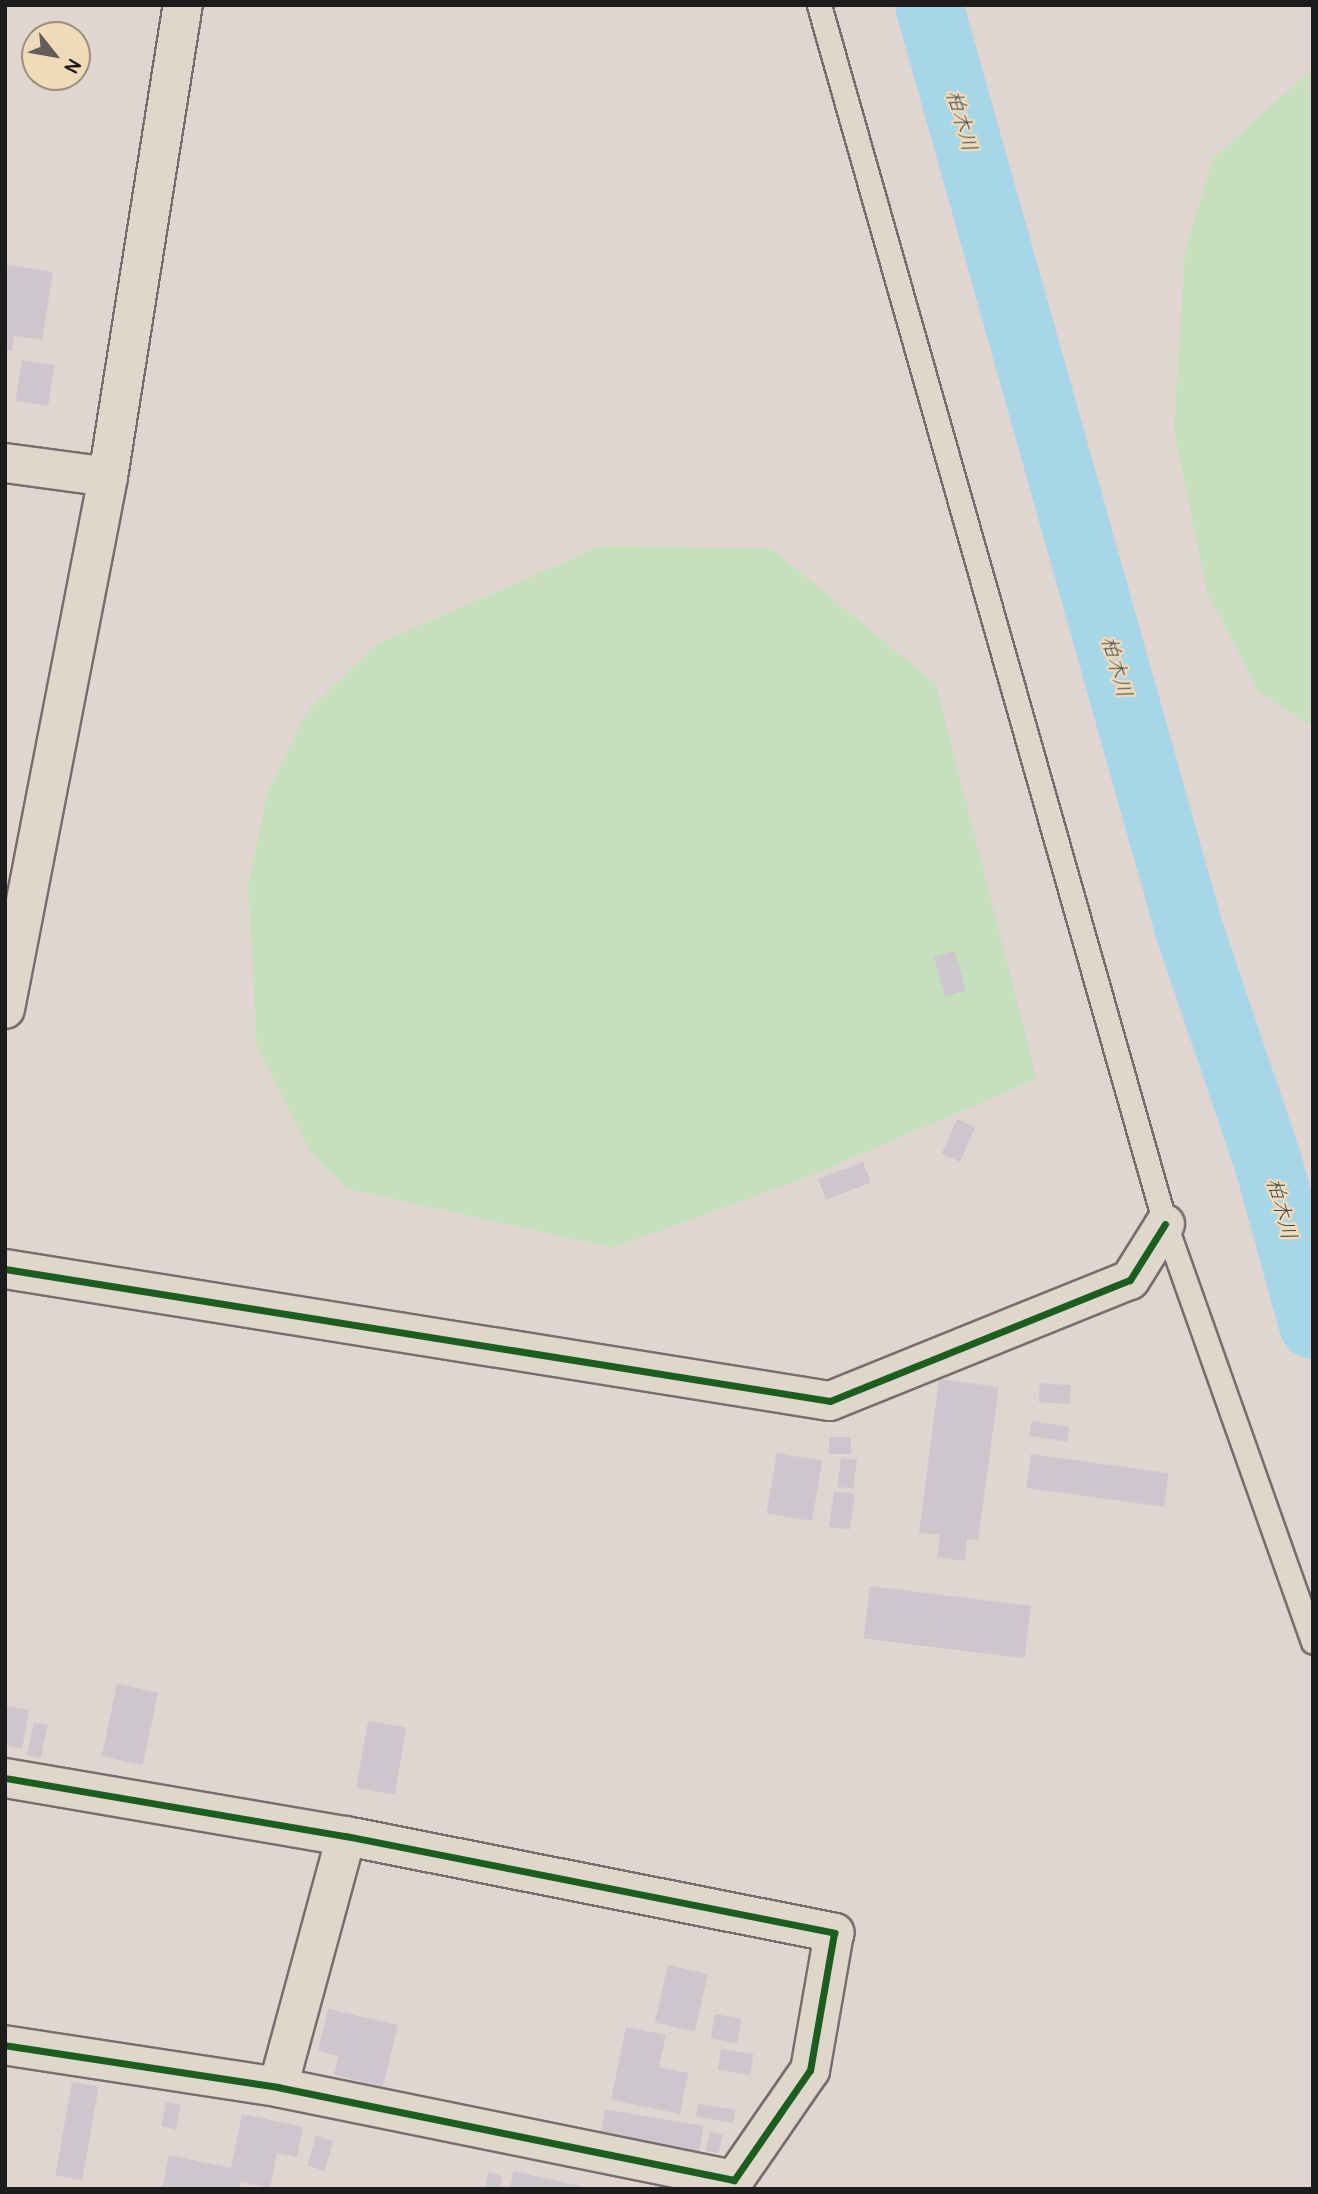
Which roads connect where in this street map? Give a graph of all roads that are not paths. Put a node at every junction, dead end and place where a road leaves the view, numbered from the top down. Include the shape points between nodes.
1 (183, 5) edge
2 (818, 5) edge
3 (5, 463) edge
4 (108, 477) junction
5 (5, 1009) edge
6 (1165, 1224) junction
7 (5, 1269) edge
8 (1313, 1642) edge
9 (5, 1778) edge
10 (346, 1836) junction
11 (5, 2045) edge
12 (278, 2087) junction

1 - 4 street
2 - 6 lane
3 - 4 street
4 - 5 street
6 - 7 street via 1129,1280 830,1401
6 - 8 lane
9 - 10 street
10 - 12 street
10 - 12 street via 834,1933 810,2070 734,2180
11 - 12 street

